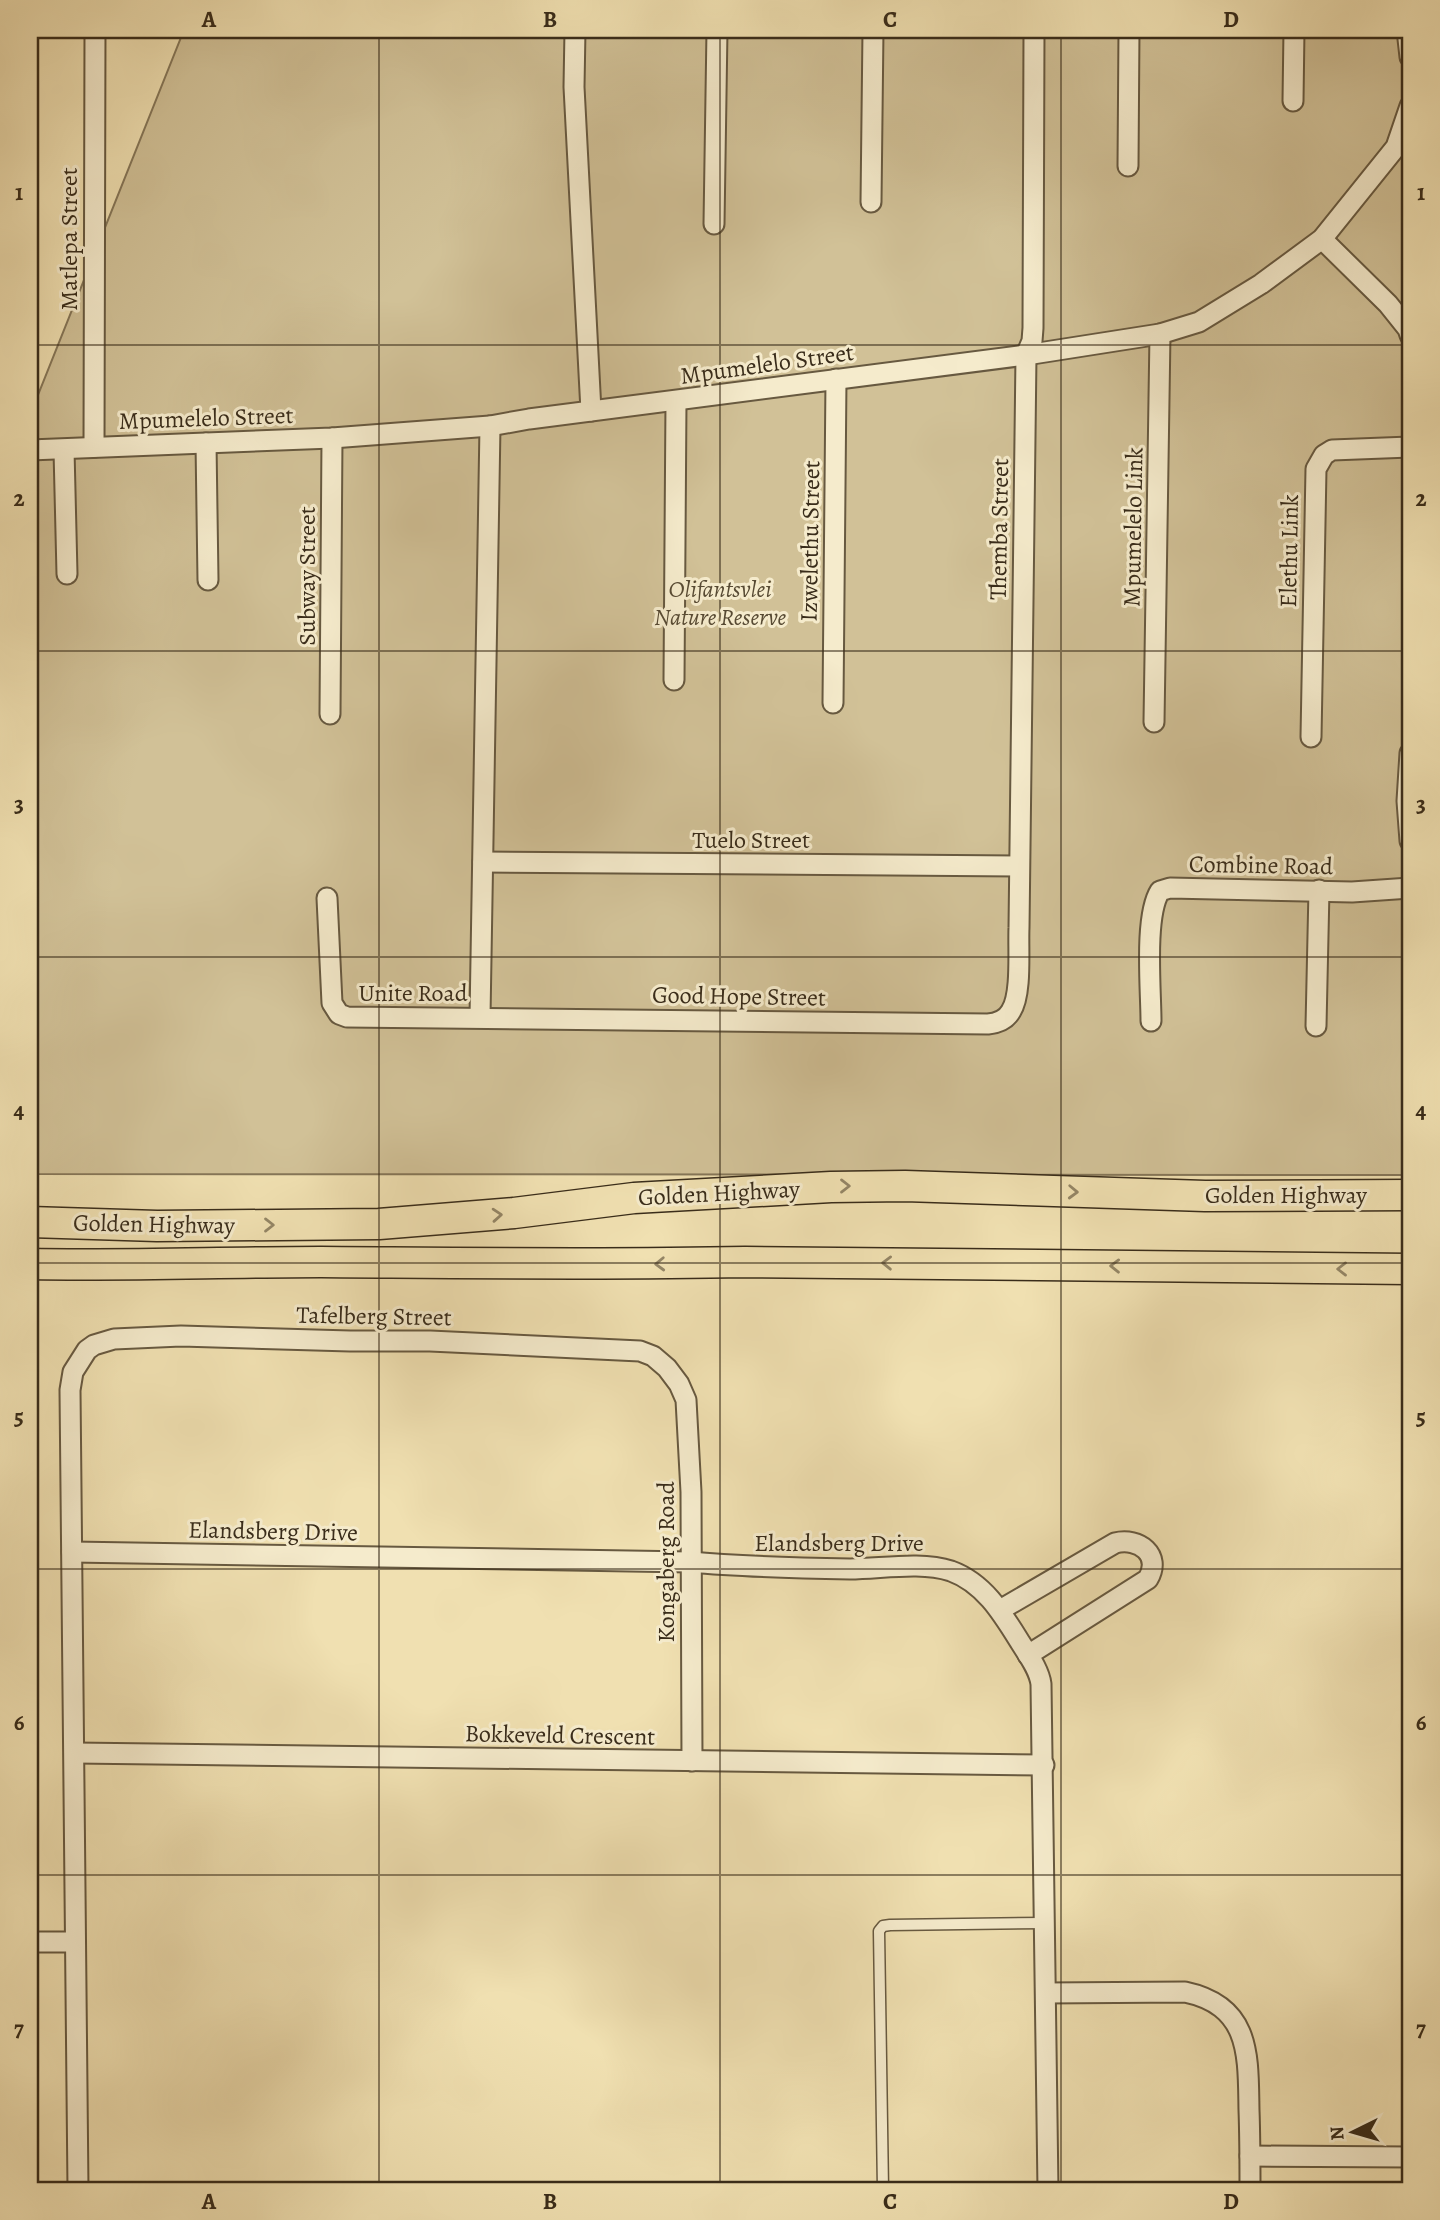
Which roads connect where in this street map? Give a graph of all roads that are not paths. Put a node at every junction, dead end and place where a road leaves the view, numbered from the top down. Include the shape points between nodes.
1 (95, 30) edge
2 (575, 30) edge
3 (717, 30) edge
4 (873, 30) edge
5 (1034, 30) edge
6 (1129, 30) edge
7 (1294, 30) edge
8 (1407, 30) edge
9 (1410, 57) edge
10 (1293, 101) dead end
11 (1410, 106) edge
12 (1128, 166) dead end
13 (871, 202) dead end
14 (714, 224) dead end
15 (1322, 239) junction
16 (1160, 334) junction
17 (1410, 335) edge
18 (1026, 355) junction
19 (836, 379) junction
20 (676, 401) junction
21 (591, 411) junction
22 (490, 426) junction
23 (332, 438) junction
24 (206, 443) junction
25 (94, 447) junction
26 (1410, 447) edge
27 (30, 450) edge
28 (64, 450) junction
29 (66, 574) dead end
30 (208, 580) dead end
31 (674, 680) dead end
32 (833, 703) dead end
33 (330, 714) dead end
34 (1154, 722) dead end
35 (1311, 737) dead end
36 (1410, 753) edge
37 (1410, 841) edge
38 (483, 862) junction
39 (1019, 866) junction
40 (1410, 888) edge
41 (1319, 890) junction
42 (327, 898) dead end
43 (480, 1017) junction
44 (1151, 1021) dead end
45 (998, 1023) joint
46 (1316, 1026) dead end
47 (1410, 1195) edge
48 (30, 1222) edge
49 (30, 1264) edge
50 (1410, 1269) edge
51 (667, 1368) joint
52 (72, 1552) junction
53 (690, 1562) junction
54 (1000, 1610) junction
55 (1028, 1655) junction
56 (75, 1753) junction
57 (692, 1761) junction
58 (1044, 1765) junction
59 (1045, 1923) junction
60 (30, 1942) edge
61 (74, 1942) junction
62 (1046, 1993) junction
63 (1250, 2156) junction
64 (1410, 2157) edge
65 (78, 2190) edge
66 (883, 2190) edge
67 (1048, 2190) edge
68 (1250, 2190) edge

1 - 25 street, Matlepa Street
2 - 21 street
3 - 14 street
4 - 13 street
5 - 18 street, Themba Street via 1033,328
6 - 12 street
7 - 10 street
8 - 9 street
11 - 15 street, Mpumelelo Street via 1396,147
15 - 16 street, Mpumelelo Street via 1199,322
15 - 17 street via 1388,304
16 - 18 street, Mpumelelo Street
16 - 34 street, Mpumelelo Link
18 - 19 street, Mpumelelo Street
18 - 39 street, Themba Street
19 - 20 street, Mpumelelo Street
19 - 32 street, Izwelethu Street
20 - 21 street, Mpumelelo Street
20 - 31 street
21 - 22 street, Mpumelelo Street
22 - 23 street, Mpumelelo Street
22 - 38 street
23 - 24 street, Mpumelelo Street
23 - 33 street, Subway Street
24 - 25 street, Mpumelelo Street
24 - 30 street
25 - 28 street, Mpumelelo Street
26 - 35 street, Elethu Link via 1332,450 1316,469
27 - 28 street, Mpumelelo Street
28 - 29 street
36 - 37 street
38 - 39 street, Tuelo Street
38 - 43 street
39 - 45 street, Themba Street via 1016,998 1011,1012
40 - 41 street, Combine Road
41 - 44 street, Combine Road via 1160,891 1151,920
41 - 46 street
42 - 43 street, Unite Road via 332,1003 339,1014 350,1018
43 - 45 street, Good Hope Street
48 -> 47 main road, Golden Highway via 379,1224 634,1198 831,1186 1205,1196
50 -> 49 main road, Golden Highway via 745,1262
51 - 52 street, Tafelberg Street via 640,1351 430,1341 181,1336 114,1339 94,1345 73,1372 70,1390
51 - 53 street, Kongaberg Road via 686,1400
52 - 53 street, Elandsberg Drive
52 - 56 street
53 - 54 street, Elandsberg Drive via 941,1569 973,1584
53 - 57 street, Kongaberg Road
54 - 55 street, Elandsberg Drive
54 - 55 street via 1115,1543 1130,1541 1147,1552 1152,1569 1147,1579
55 - 58 street, Elandsberg Drive via 1042,1692
56 - 57 street, Bokkeveld Crescent
56 - 61 street
57 - 58 street, Bokkeveld Crescent
58 - 59 street, Elandsberg Drive
59 - 62 street, Elandsberg Drive
59 - 66 lane via 880,1928
60 - 61 street
61 - 65 street
62 - 63 street via 1185,1992 1215,2003 1236,2025 1248,2055
62 - 67 street, Elandsberg Drive
63 - 64 street
63 - 68 street

